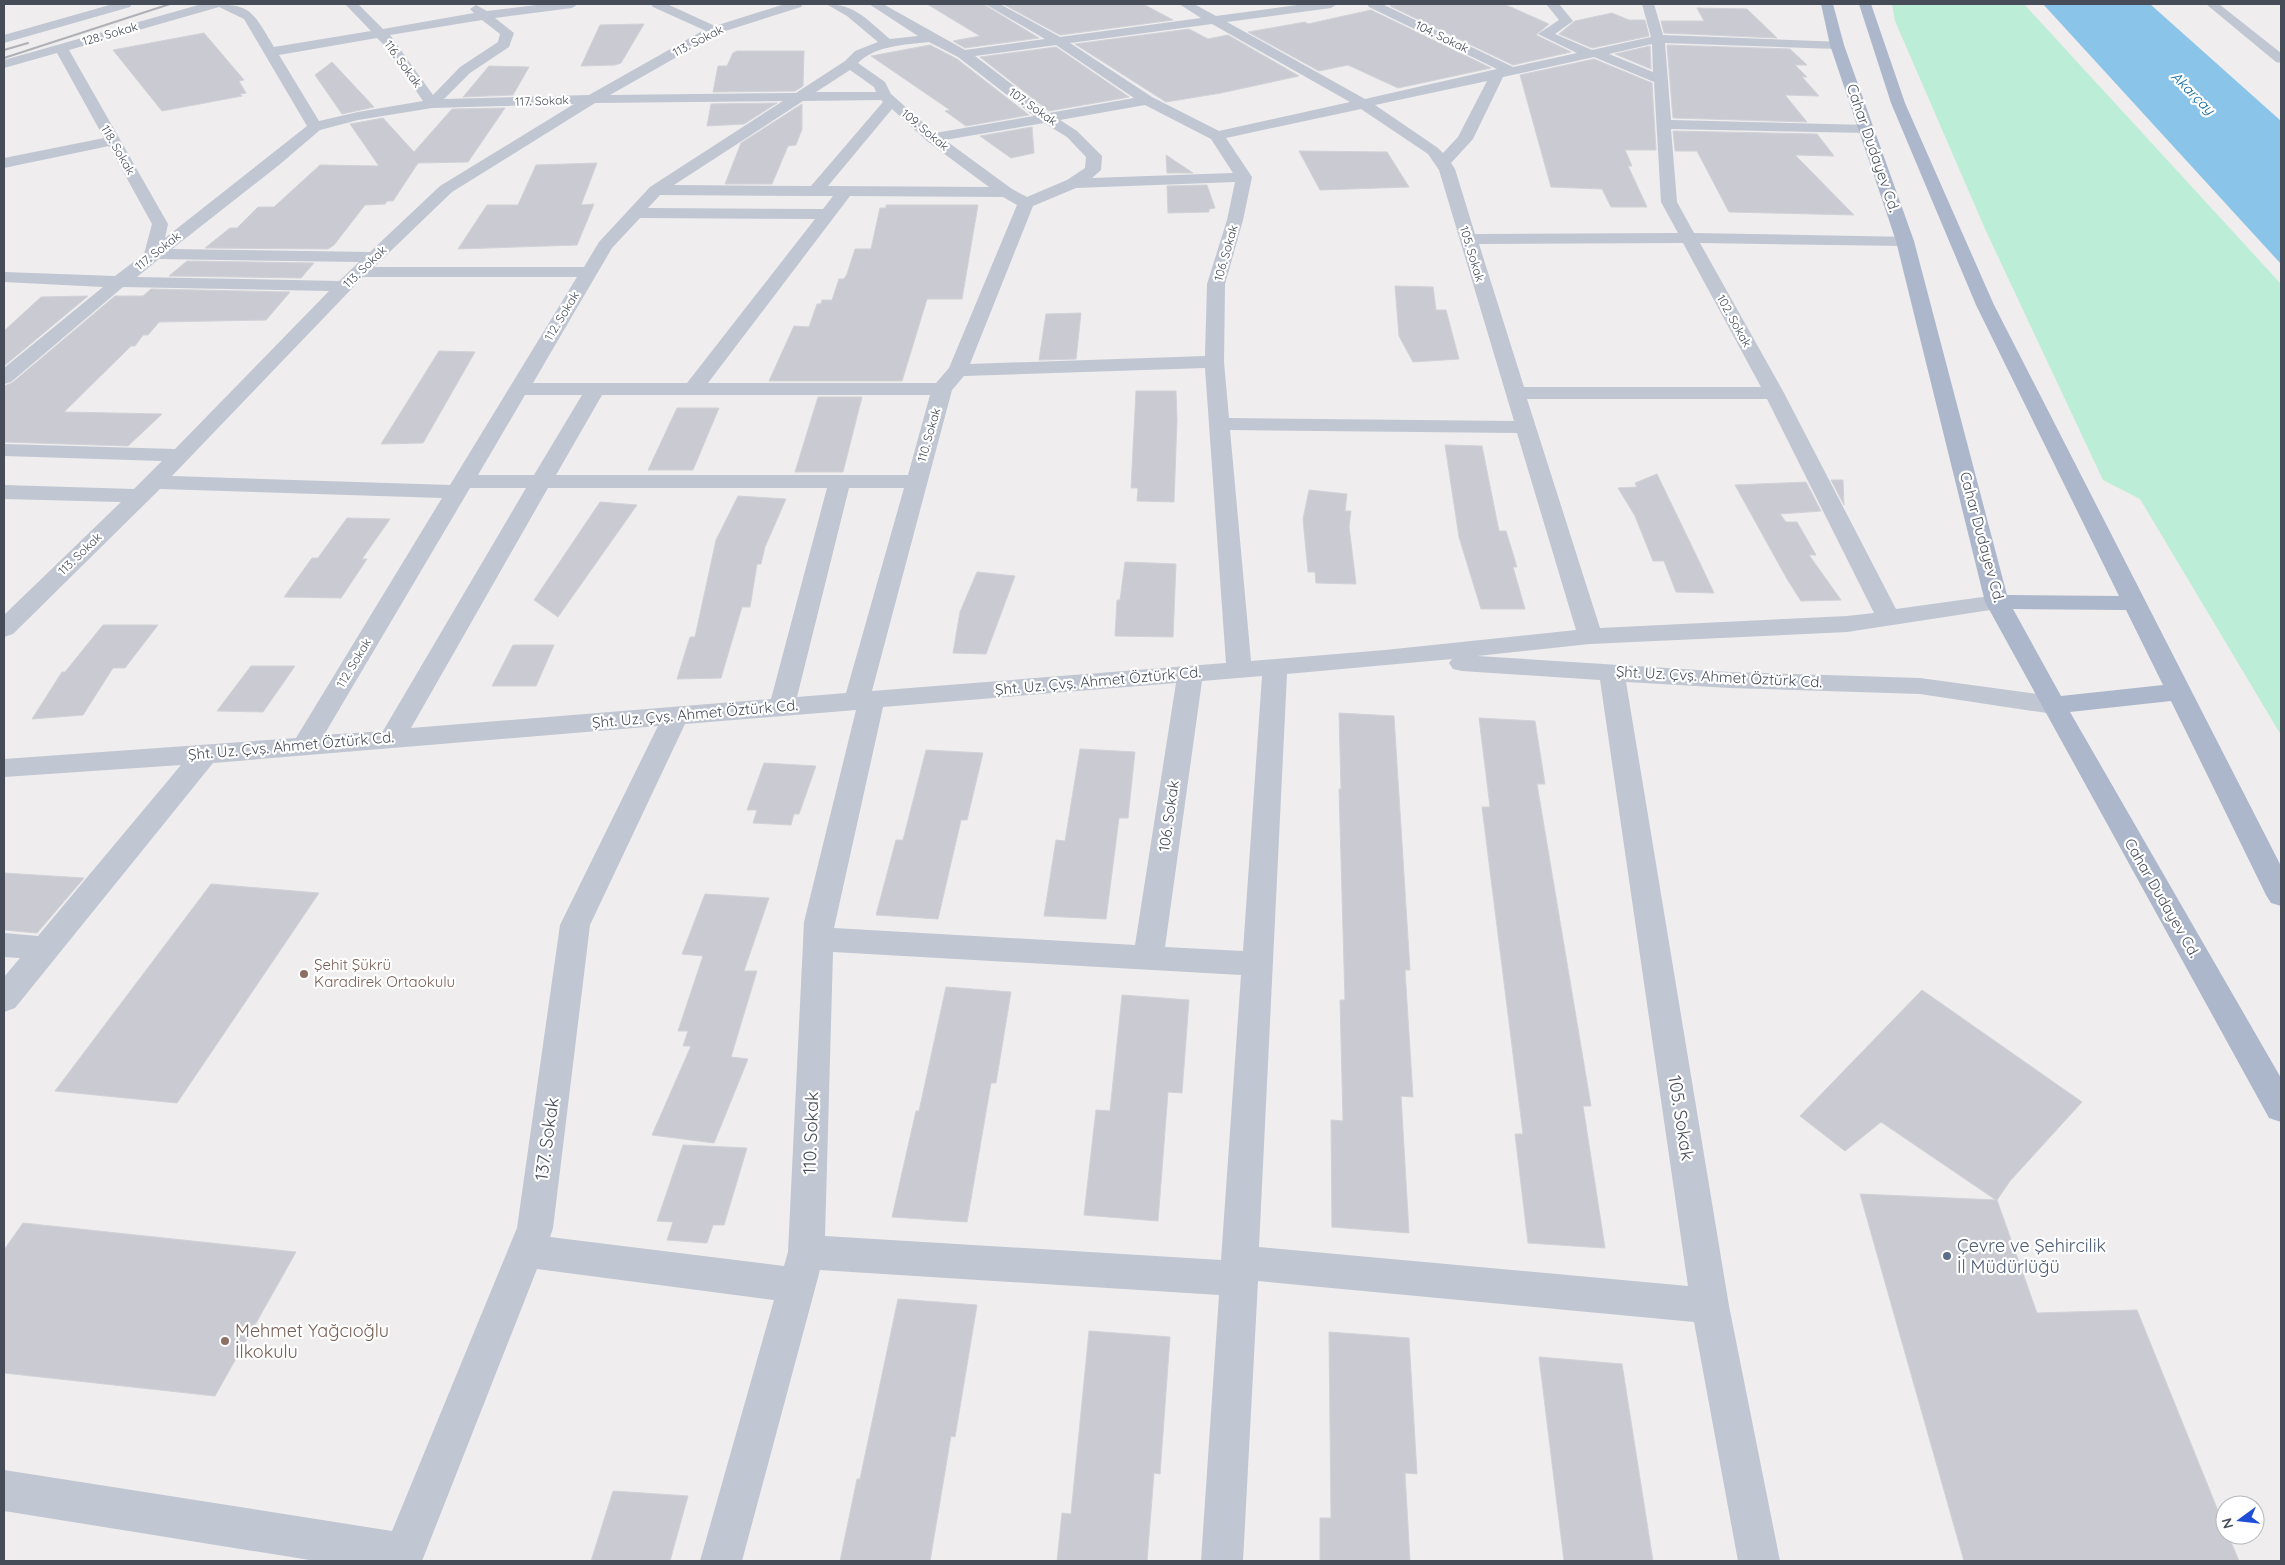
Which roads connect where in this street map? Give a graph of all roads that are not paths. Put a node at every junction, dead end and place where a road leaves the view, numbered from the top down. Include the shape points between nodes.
1 (126, 4) edge
2 (215, 4) edge
3 (223, 4) edge
4 (352, 4) edge
5 (468, 4) edge
6 (572, 4) edge
7 (657, 4) edge
8 (797, 4) edge
9 (832, 4) edge
10 (875, 4) edge
11 (992, 4) edge
12 (1185, 4) edge
13 (1331, 4) edge
14 (1373, 4) edge
15 (1552, 4) edge
16 (1648, 4) edge
17 (1827, 4) edge
18 (1865, 4) edge
19 (2212, 4) edge
20 (50, 11) dead end
21 (486, 15) junction
22 (1215, 21) junction
23 (46, 26) junction
24 (714, 30) junction
25 (380, 33) junction
26 (931, 38) junction
27 (4, 39) edge
28 (1658, 39) junction
29 (1058, 41) junction
30 (887, 43) junction
31 (1837, 45) junction
32 (62, 48) junction
33 (270, 52) junction
34 (1593, 53) junction
35 (962, 54) junction
36 (2281, 59) edge
37 (4, 64) edge
38 (850, 64) junction
39 (1505, 72) junction
40 (1662, 80) junction
41 (798, 97) junction
42 (592, 99) junction
43 (888, 99) junction
44 (1147, 100) junction
45 (1362, 103) junction
46 (432, 104) junction
47 (1045, 117) junction
48 (1666, 124) junction
49 (315, 128) junction
50 (1867, 129) junction
51 (1217, 136) junction
52 (932, 138) junction
53 (112, 141) junction
54 (4, 163) edge
55 (1442, 163) junction
56 (1244, 177) junction
57 (1073, 183) junction
58 (656, 190) junction
59 (815, 191) junction
60 (845, 191) junction
61 (1006, 192) junction
62 (1026, 203) junction
63 (635, 213) junction
64 (827, 214) junction
65 (1688, 238) junction
66 (1468, 239) junction
67 (1905, 242) junction
68 (153, 254) junction
69 (374, 257) junction
70 (358, 272) junction
71 (589, 272) junction
72 (4, 277) edge
73 (118, 282) junction
74 (344, 286) junction
75 (1214, 362) junction
76 (958, 370) junction
77 (4, 378) edge
78 (518, 389) junction
79 (595, 389) junction
80 (694, 389) junction
81 (942, 389) junction
82 (1514, 392) junction
83 (1774, 393) junction
84 (1219, 424) junction
85 (1525, 427) junction
86 (4, 450) edge
87 (178, 455) junction
88 (840, 481) junction
89 (915, 481) junction
90 (541, 482) junction
91 (459, 487) junction
92 (146, 489) junction
93 (4, 492) edge
94 (1997, 602) junction
95 (2134, 603) junction
96 (1890, 619) junction
97 (4, 629) edge
98 (1590, 636) junction
99 (1385, 658) junction
100 (1274, 667) junction
101 (1239, 670) junction
102 (1612, 672) junction
103 (1190, 674) junction
104 (2178, 692) junction
105 (864, 700) junction
106 (2053, 705) junction
107 (782, 706) junction
108 (676, 715) junction
109 (392, 738) junction
110 (304, 745) junction
111 (205, 754) junction
112 (4, 768) edge
113 (2281, 895) edge
114 (819, 938) junction
115 (4, 945) edge
116 (45, 948) junction
117 (1148, 958) junction
118 (1258, 964) junction
119 (4, 998) edge
120 (2281, 1108) edge
121 (526, 1251) junction
122 (802, 1269) junction
123 (1240, 1271) junction
124 (1710, 1306) junction
125 (4, 1491) edge
126 (403, 1558) edge
127 (721, 1561) edge
128 (1222, 1561) edge
129 (1759, 1561) edge

1 - 23 street
2 - 32 street, 128. Sokak
3 - 33 street via 249,16
4 - 25 street, 116. Sokak
5 - 21 street
6 - 21 street
7 - 24 street
8 - 24 street, 113. Sokak
9 - 30 street via 851,13
10 - 26 street, 107. Sokak
11 - 29 street
12 - 22 street, 105. Sokak
13 - 22 street
14 - 39 street, 104. Sokak
15 - 34 street via 1567,21 1545,34
16 - 28 street, 102. Sokak
17 - 31 main road, Cahar Dudayev Cd.
18 - 95 main road via 1898,103 1985,305
19 - 36 street
20 - 23 street
21 - 25 street
21 - 46 street via 507,33 504,44 456,76
22 - 29 street
22 - 45 street, 105. Sokak
23 - 27 street
24 - 42 street, 113. Sokak
25 - 33 street
25 - 46 street, 116. Sokak
26 - 30 street
26 - 35 street, 107. Sokak
28 - 31 street
28 - 34 street
28 - 40 street, 102. Sokak
29 - 35 street
29 - 44 street
30 - 38 street, 112. Sokak via 860,54
31 - 50 main road, Cahar Dudayev Cd.
32 - 37 street, 128. Sokak
32 - 53 street, 118. Sokak
33 - 49 street
34 - 39 street
34 - 40 street
35 - 47 street, 107. Sokak
38 - 41 street, 112. Sokak
38 - 43 street, 109. Sokak via 880,85
39 - 45 street
39 - 55 street via 1465,139
40 - 48 street, 102. Sokak
41 - 42 street, 117. Sokak
41 - 43 street, 117. Sokak
41 - 58 street, 112. Sokak
42 - 46 street, 117. Sokak
42 - 69 street, 113. Sokak via 446,189
43 - 52 street, 109. Sokak
43 - 59 street
44 - 47 street
44 - 51 street
45 - 51 street
45 - 55 street, 105. Sokak via 1433,151
46 - 49 street, 117. Sokak via 358,116
47 - 52 street
47 - 57 street, 107. Sokak via 1072,134 1094,156 1093,170
48 - 50 street
48 - 65 street, 102. Sokak via 1670,202
49 - 68 street, 117. Sokak
50 - 67 main road, Cahar Dudayev Cd.
51 - 56 street
52 - 61 street, 109. Sokak
53 - 54 street
53 - 68 street, 118. Sokak via 160,224
55 - 66 street, 105. Sokak via 1447,169
56 - 57 street
56 - 75 street, 106. Sokak via 1216,284
57 - 62 street, 107. Sokak
58 - 59 street
58 - 63 street, 112. Sokak
59 - 60 street
60 - 61 street
60 - 64 street
61 - 62 street
62 - 76 street, 110. Sokak
63 - 64 street
63 - 71 street, 112. Sokak via 605,246
64 - 80 street
65 - 66 street
65 - 67 street
65 - 83 street, 102. Sokak
66 - 82 street, 105. Sokak
67 - 94 main road, Cahar Dudayev Cd.
68 - 69 street
68 - 73 street, 117. Sokak
69 - 70 street, 113. Sokak
70 - 71 street
70 - 74 street, 113. Sokak
71 - 78 street, 112. Sokak
72 - 73 street
73 - 74 street
73 - 77 street, 117. Sokak
74 - 87 street, 113. Sokak
75 - 76 street
75 - 84 street, 106. Sokak
76 - 81 street, 110. Sokak
78 - 79 street
78 - 91 street, 112. Sokak
79 - 80 street
79 - 90 street
80 - 81 street
81 - 89 street, 110. Sokak
82 - 83 street
82 - 85 street, 105. Sokak
83 - 96 street, 102. Sokak
84 - 85 street
84 - 101 street, 106. Sokak
85 - 98 street, 105. Sokak
86 - 87 street
87 - 92 street, 113. Sokak
88 - 89 street
88 - 90 street
88 - 107 street
89 - 105 street, 110. Sokak
90 - 91 street
90 - 109 street
91 - 92 street
91 - 110 street, 112. Sokak
92 - 93 street
92 - 97 street, 113. Sokak
94 - 95 main road
94 - 96 street, Şht. Uz. Çvş. Ahmet Öztürk Cd.
94 - 106 main road, Cahar Dudayev Cd.
95 - 104 main road
96 - 98 street, Şht. Uz. Çvş. Ahmet Öztürk Cd. via 1847,624
98 - 99 street, Şht. Uz. Çvş. Ahmet Öztürk Cd.
99 - 100 street, Şht. Uz. Çvş. Ahmet Öztürk Cd.
99 - 102 street, Şht. Uz. Çvş. Ahmet Öztürk Cd.
100 - 101 street, Şht. Uz. Çvş. Ahmet Öztürk Cd.
100 - 118 street
101 - 103 street, Şht. Uz. Çvş. Ahmet Öztürk Cd.
102 - 106 street, Şht. Uz. Çvş. Ahmet Öztürk Cd. via 1730,680 1920,686
102 - 124 street, 105. Sokak
103 - 105 street, Şht. Uz. Çvş. Ahmet Öztürk Cd.
103 - 117 street, 106. Sokak
104 - 106 main road
104 - 113 main road
105 - 107 street, Şht. Uz. Çvş. Ahmet Öztürk Cd.
105 - 114 street, 110. Sokak via 819,922
106 - 120 main road, Cahar Dudayev Cd.
107 - 108 street, Şht. Uz. Çvş. Ahmet Öztürk Cd.
108 - 109 street, Şht. Uz. Çvş. Ahmet Öztürk Cd.
108 - 121 street, 137. Sokak via 575,925 535,1228
109 - 110 street, Şht. Uz. Çvş. Ahmet Öztürk Cd.
110 - 111 street, Şht. Uz. Çvş. Ahmet Öztürk Cd.
111 - 112 street, Şht. Uz. Çvş. Ahmet Öztürk Cd.
111 - 116 street
114 - 117 street
114 - 122 street, 110. Sokak
115 - 116 street
116 - 119 street
117 - 118 street
118 - 123 street
121 - 122 street
121 - 126 street, 137. Sokak
122 - 123 street
122 - 127 street, 110. Sokak
123 - 124 street
123 - 128 street
124 - 129 street, 105. Sokak
125 - 126 street

